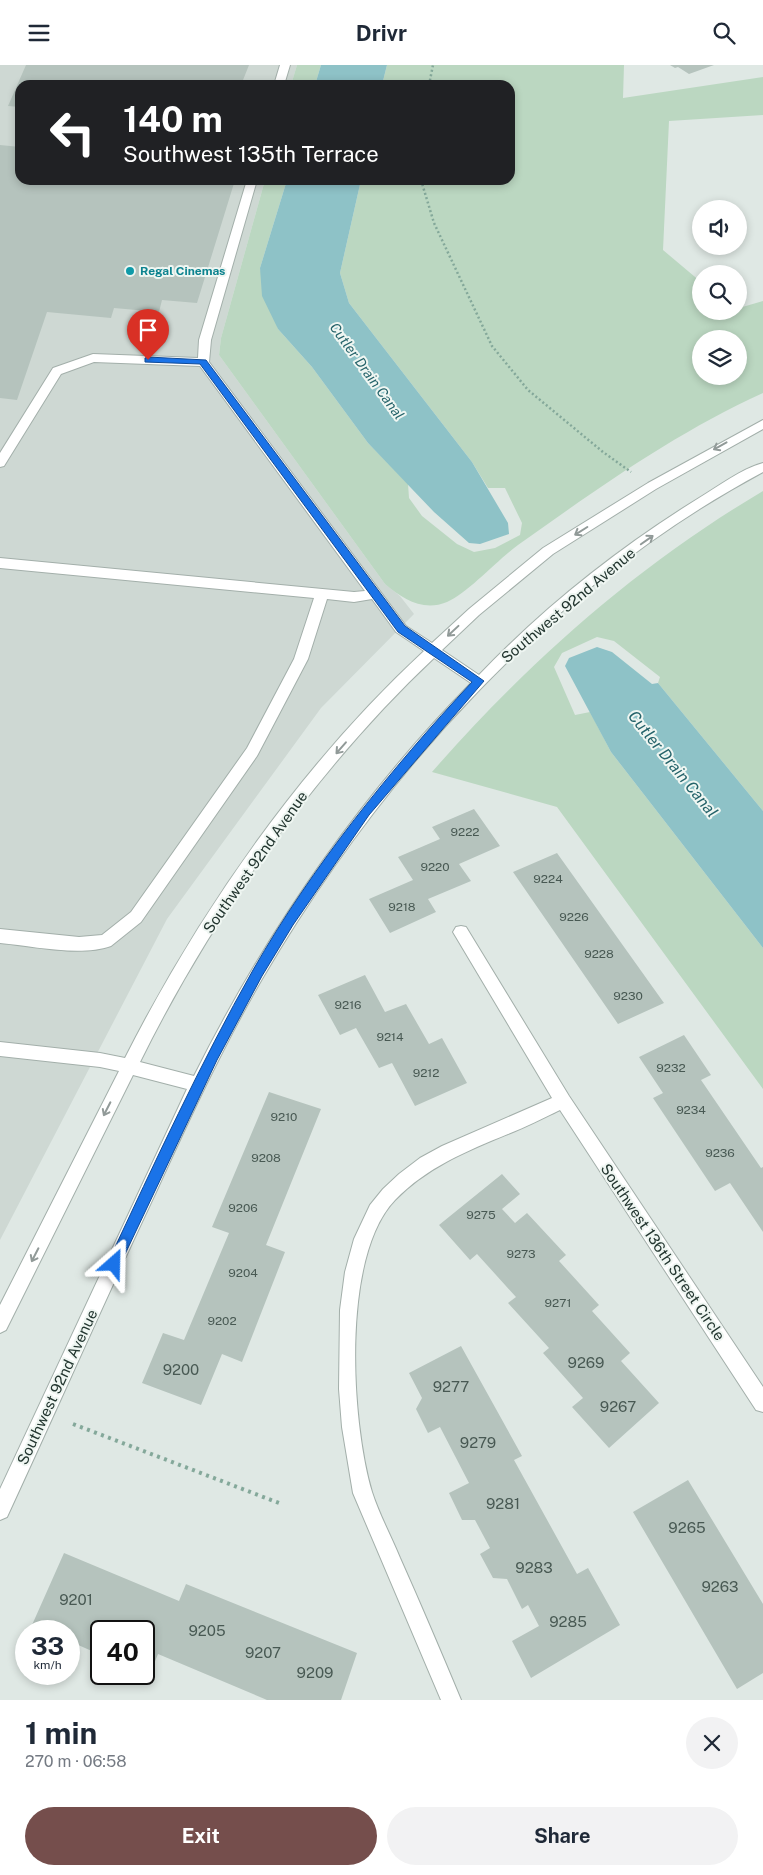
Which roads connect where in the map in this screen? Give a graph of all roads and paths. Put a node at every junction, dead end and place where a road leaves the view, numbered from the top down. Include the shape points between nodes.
1 (285, 65) edge
2 (433, 65) edge
3 (281, 80) edge
4 (431, 80) edge
5 (251, 185) edge
6 (423, 185) edge
7 (203, 362) junction
8 (763, 424) edge
9 (0, 463) edge
10 (763, 467) edge
11 (652, 486) junction
12 (0, 563) edge
13 (322, 593) junction
14 (375, 594) junction
15 (433, 650) junction
16 (478, 681) junction
17 (461, 932) dead end
18 (0, 936) edge
19 (0, 1049) edge
20 (129, 1066) junction
21 (198, 1085) junction
22 (563, 1101) junction
23 (0, 1324) edge
24 (763, 1403) edge
25 (73, 1424) dead end
26 (279, 1503) dead end
27 (0, 1510) edge
28 (451, 1700) edge

1 - 3 street
2 - 4 path
5 - 7 street via 206,340
6 - 11 path via 434,223 492,346 528,390 603,452
7 - 9 street via 94,358 57,371
7 - 14 street
8 -> 11 street, Southwest 92nd Avenue
16 -> 10 street, Southwest 92nd Avenue via 548,617 624,556 691,510
11 -> 15 street, Southwest 92nd Avenue via 548,551
12 - 13 street
13 - 14 street via 354,597
13 - 18 street via 301,659 252,752 136,917 106,941 79,944
14 - 15 street via 401,629
15 - 16 street
15 -> 20 street, Southwest 92nd Avenue via 395,686 306,788 248,867 154,1017
16 - 21 street, Southwest 92nd Avenue via 375,800 317,879 258,972
17 - 22 street, Southwest 136th Street Circle
19 - 20 street
20 - 21 street
20 -> 23 street, Southwest 92nd Avenue
21 - 27 street, Southwest 92nd Avenue
22 - 24 street, Southwest 136th Street Circle
22 - 28 street via 465,1142 404,1181 370,1221 352,1279 348,1393 357,1468 364,1493
25 - 26 path

